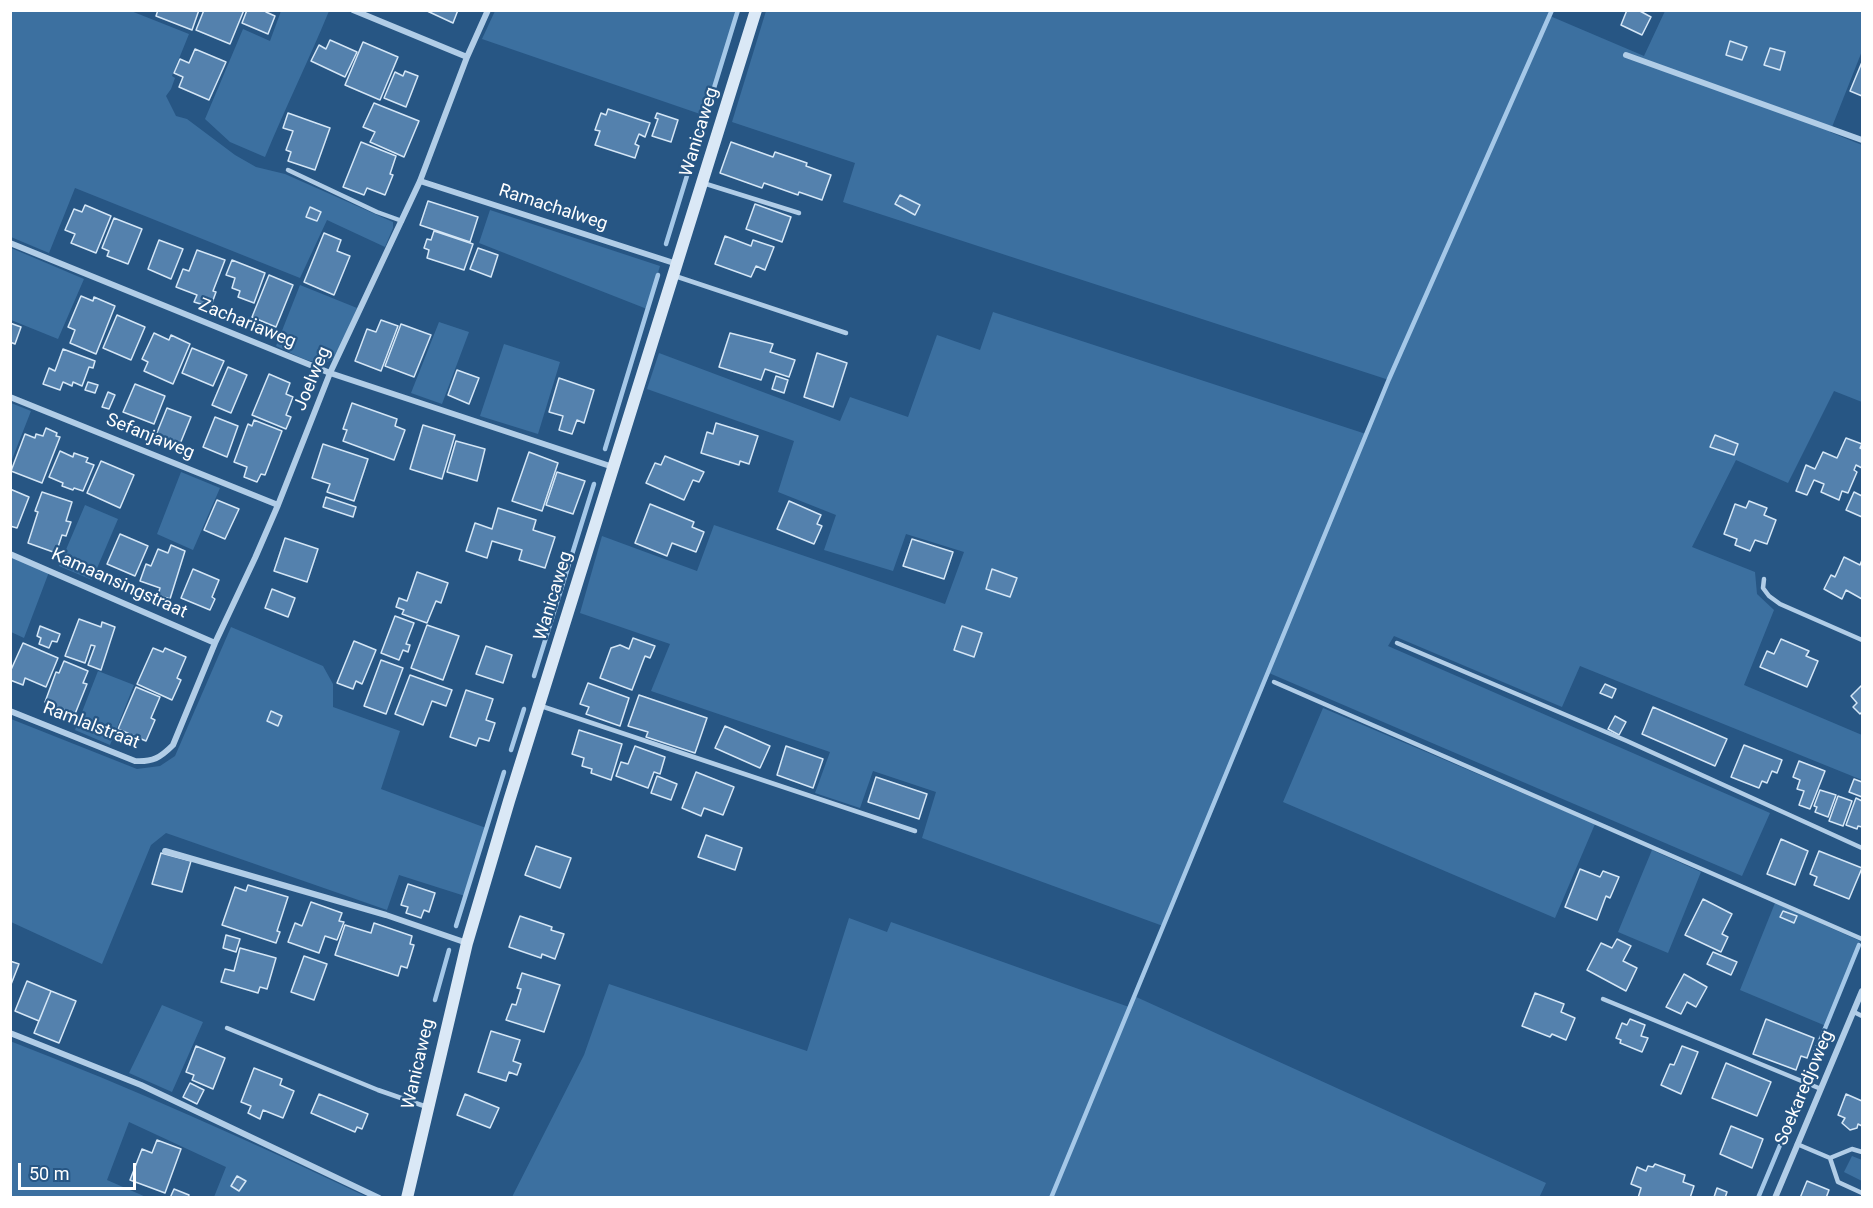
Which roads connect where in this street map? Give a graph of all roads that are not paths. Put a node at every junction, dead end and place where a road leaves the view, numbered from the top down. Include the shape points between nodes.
1 (353, 10) edge
2 (488, 10) edge
3 (756, 10) edge
4 (1626, 55) dead end
5 (467, 57) junction
6 (1863, 140) edge
7 (288, 170) dead end
8 (420, 181) junction
9 (703, 183) junction
10 (799, 213) dead end
11 (402, 221) junction
12 (10, 243) edge
13 (675, 270) junction
14 (846, 333) dead end
15 (330, 373) junction
16 (10, 397) edge
17 (614, 467) junction
18 (278, 505) junction
19 (10, 554) edge
20 (1764, 579) dead end
21 (1863, 640) edge
22 (215, 643) junction
23 (1397, 643) dead end
24 (1274, 682) dead end
25 (538, 706) junction
26 (10, 711) edge
27 (161, 757) joint
28 (915, 831) dead end
29 (1863, 848) edge
30 (165, 851) dead end
31 (1863, 939) edge
32 (467, 943) junction
33 (1863, 991) edge
34 (1603, 999) dead end
35 (1854, 1012) junction
36 (1863, 1016) edge
37 (227, 1028) dead end
38 (10, 1033) edge
39 (1821, 1089) junction
40 (427, 1107) junction
41 (1797, 1144) junction
42 (1863, 1152) edge
43 (1830, 1158) junction
44 (1863, 1193) edge
45 (380, 1197) edge
46 (407, 1197) edge
47 (1775, 1197) edge

1 - 5 street
2 - 5 street, Joelweg
3 - 9 street, Wanicaweg
4 - 6 street
5 - 8 street, Joelweg
7 - 11 lane
8 - 11 street, Joelweg
8 - 13 street, Ramachalweg
9 - 10 lane
9 - 13 street, Wanicaweg
11 - 15 street, Joelweg
12 - 15 street, Zachariaweg
13 - 14 lane, Ramachalweg
13 - 17 street, Wanicaweg
15 - 17 street, Zachariaweg
15 - 18 street, Joelweg
16 - 18 street, Sefanjaweg
17 - 25 street, Wanicaweg
18 - 22 street, Joelweg
19 - 22 street, Kamaansingstraat
20 - 21 lane via 1763,588 1780,604
22 - 27 street, Joelweg via 173,745
23 - 29 lane
24 - 31 lane
25 - 28 lane
25 - 32 street, Wanicaweg
26 - 27 street, Ramlalstraat via 135,761 149,762
30 - 32 street via 386,915
32 - 40 street, Wanicaweg
33 - 35 street, Soekaredjoweg
34 - 39 lane
35 - 36 lane
35 - 39 street, Soekaredjoweg
37 - 40 lane
38 - 45 street via 141,1085
39 - 41 street, Soekaredjoweg
40 - 46 street, Wanicaweg
41 - 43 lane
41 - 47 street, Soekaredjoweg
42 - 43 lane via 1852,1149
43 - 44 lane via 1838,1182

